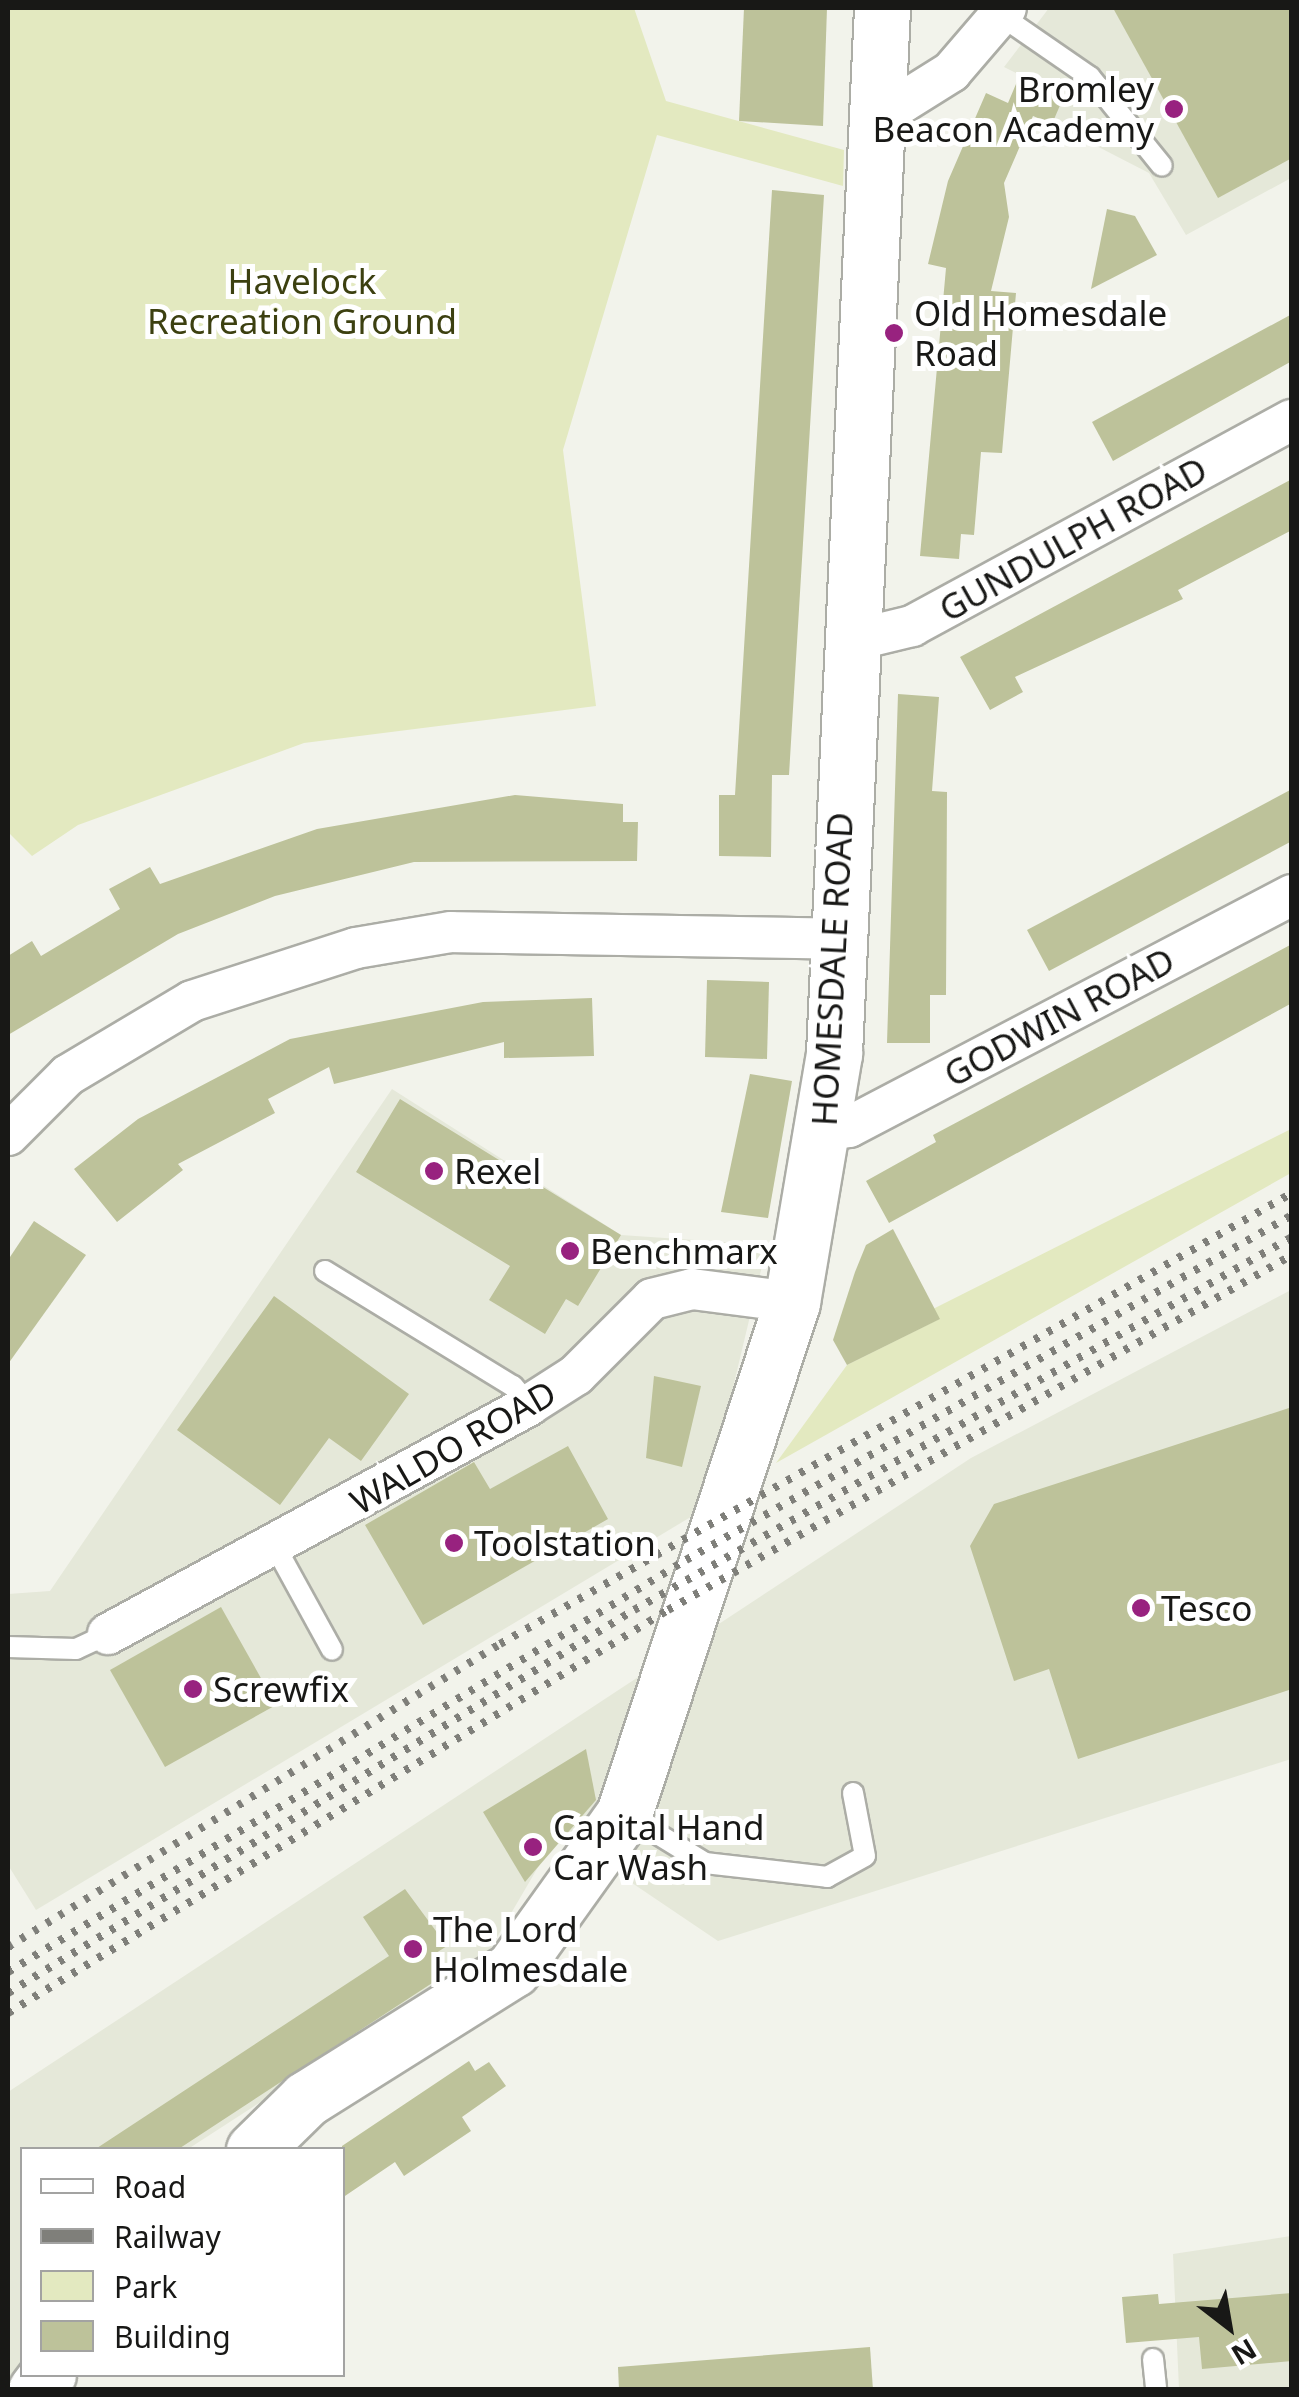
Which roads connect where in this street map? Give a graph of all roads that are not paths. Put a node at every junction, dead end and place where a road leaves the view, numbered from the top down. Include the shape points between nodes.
1 (882, 8) edge
2 (1003, 12) edge
3 (880, 101) junction
4 (1162, 166) dead end
5 (1292, 420) edge
6 (850, 640) junction
7 (1292, 895) edge
8 (835, 939) junction
9 (14, 1117) edge
10 (824, 1131) junction
11 (325, 1271) dead end
12 (792, 1302) junction
13 (528, 1405) junction
14 (276, 1548) junction
15 (108, 1634) joint
16 (8, 1647) edge
17 (332, 1650) dead end
18 (853, 1793) dead end
19 (624, 1814) junction
20 (257, 2147) edge
21 (1153, 2359) dead end
22 (1156, 2390) edge

1 - 3 main road, HOMESDALE ROAD
2 - 3 street via 937,82 903,102
2 - 4 lane via 1090,78
3 - 6 main road, HOMESDALE ROAD
5 - 6 street, GUNDULPH ROAD via 912,626
6 - 8 main road, HOMESDALE ROAD
7 - 10 street, GODWIN ROAD via 849,1127
8 - 9 street via 451,932 356,948 192,1001 68,1075
8 - 10 main road, HOMESDALE ROAD
10 - 12 main road, HOMESDALE ROAD
11 - 13 lane via 514,1386
12 - 13 street, WALDO ROAD via 692,1288 652,1299 576,1375
12 - 19 main road, HOMESDALE ROAD via 669,1698
13 - 14 street, WALDO ROAD
14 - 15 street, WALDO ROAD
14 - 17 lane
15 - 16 lane via 76,1649
18 - 19 lane via 865,1856 826,1876 704,1864
19 - 20 main road, HOMESDALE ROAD via 513,1969 306,2100
21 - 22 lane

